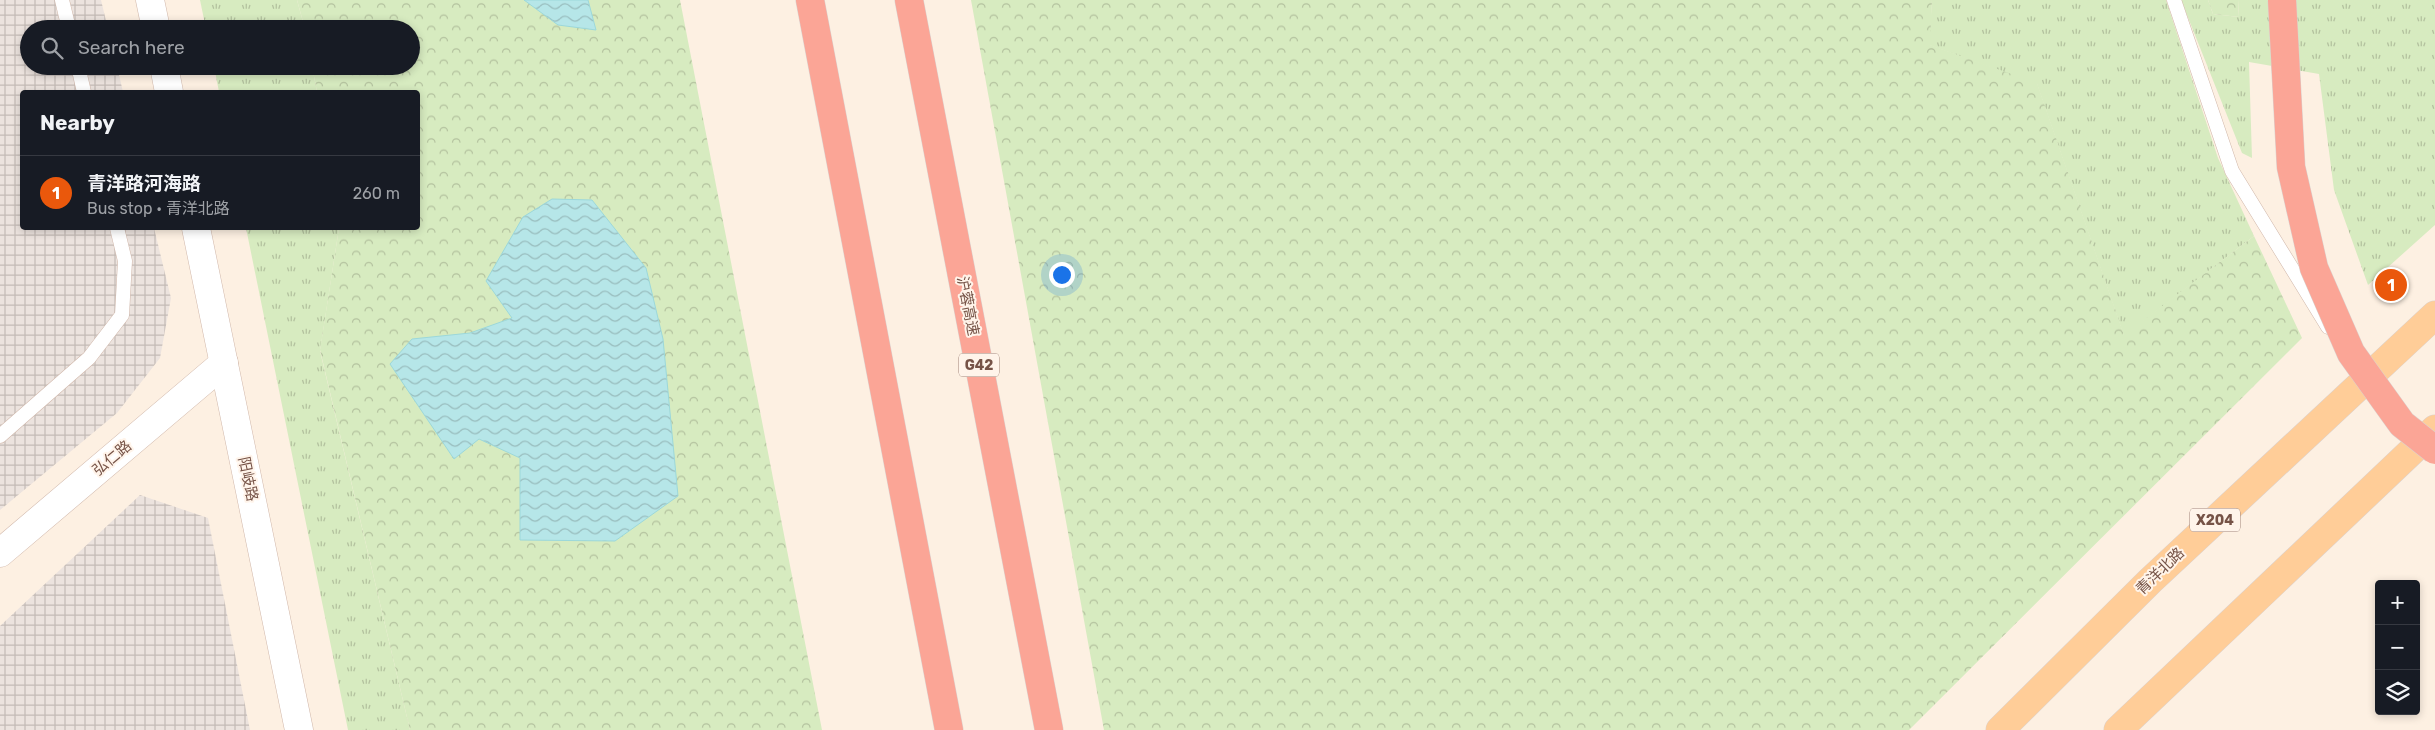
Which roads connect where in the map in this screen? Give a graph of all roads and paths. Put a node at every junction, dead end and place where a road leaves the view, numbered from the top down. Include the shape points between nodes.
1 (62, 0) edge
2 (150, 0) edge
3 (810, 0) edge
4 (909, 0) edge
5 (2174, 0) edge
6 (2282, 0) edge
7 (67, 20) edge
8 (154, 20) edge
9 (80, 75) edge
10 (166, 75) edge
11 (84, 90) edge
12 (169, 90) edge
13 (117, 230) edge
14 (196, 230) edge
15 (2435, 315) edge
16 (224, 363) junction
17 (2362, 383) junction
18 (2435, 429) edge
19 (0, 436) edge
20 (2435, 450) edge
21 (0, 553) edge
22 (299, 730) edge
23 (949, 730) edge
24 (1049, 730) edge
25 (2000, 730) edge
26 (2118, 730) edge

1 - 7 lane
2 - 8 street
3 - 23 highway
4 - 24 highway, 沪蓉高速 / G42
5 - 17 lane via 2232,171
6 - 20 highway, bridge via 2291,167 2314,268 2351,353 2402,424
9 - 11 lane
10 - 12 street
13 - 19 lane via 125,261 122,315 89,358
14 - 16 street, 阳岐路
15 - 17 main road, 青洋北路 / X204
16 - 21 street, 弘仁路
16 - 22 street, 阳岐路
17 - 25 main road, 青洋北路 / X204 via 2150,581
18 - 26 main road

